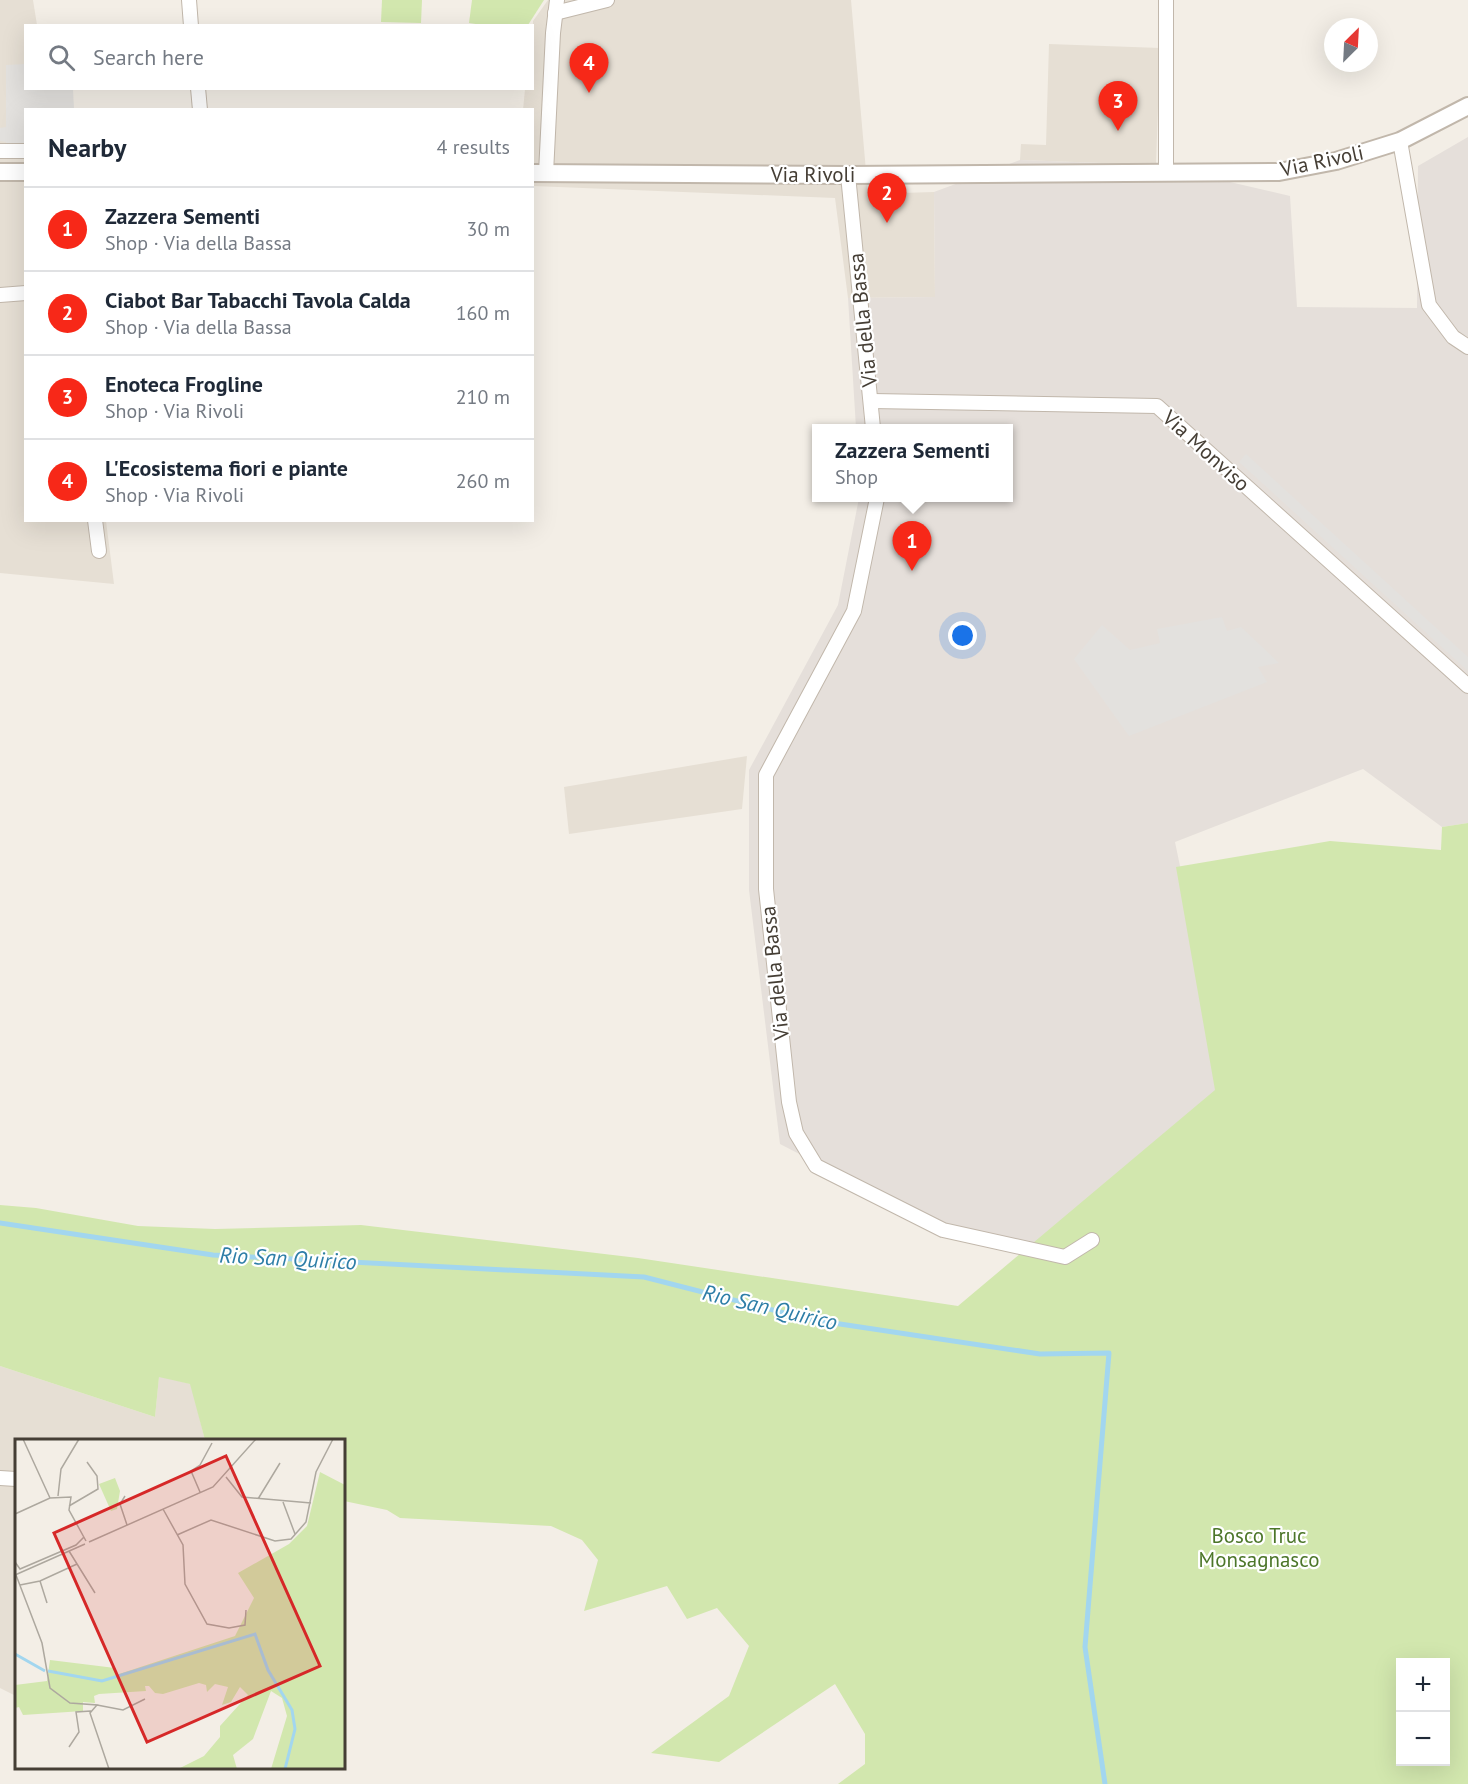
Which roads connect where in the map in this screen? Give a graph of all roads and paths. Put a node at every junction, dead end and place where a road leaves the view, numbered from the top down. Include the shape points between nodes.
1 (189, 0) edge
2 (607, 0) edge
3 (1166, 0) edge
4 (556, 7) edge
5 (191, 24) edge
6 (198, 90) edge
7 (1468, 106) edge
8 (200, 108) edge
9 (1400, 141) junction
10 (0, 151) edge
11 (24, 151) edge
12 (0, 172) edge
13 (24, 172) edge
14 (1166, 172) junction
15 (539, 173) edge
16 (848, 176) junction
17 (24, 293) edge
18 (0, 295) edge
19 (1468, 347) edge
20 (872, 401) junction
21 (873, 424) edge
22 (876, 502) edge
23 (95, 522) edge
24 (99, 551) dead end
25 (1468, 686) edge
26 (1092, 1240) dead end
27 (0, 1478) edge
28 (15, 1479) edge

1 - 5 street
2 - 4 street
3 - 14 street
4 - 15 street
6 - 8 street
7 - 9 street, Via Rivoli
9 - 14 street, Via Rivoli via 1336,161 1279,172
9 - 19 street via 1429,305 1453,337
10 - 11 street
12 - 13 street
14 - 16 street, Via Rivoli
15 - 16 street, Via Rivoli
16 - 20 street, Via della Bassa
17 - 18 street
20 - 21 street, Via della Bassa
20 - 25 street, Via Monviso via 1157,406
22 - 26 street, Via della Bassa via 854,611 766,775 766,889 789,1102 796,1133 816,1166 943,1230 1065,1257
23 - 24 street
27 - 28 street

